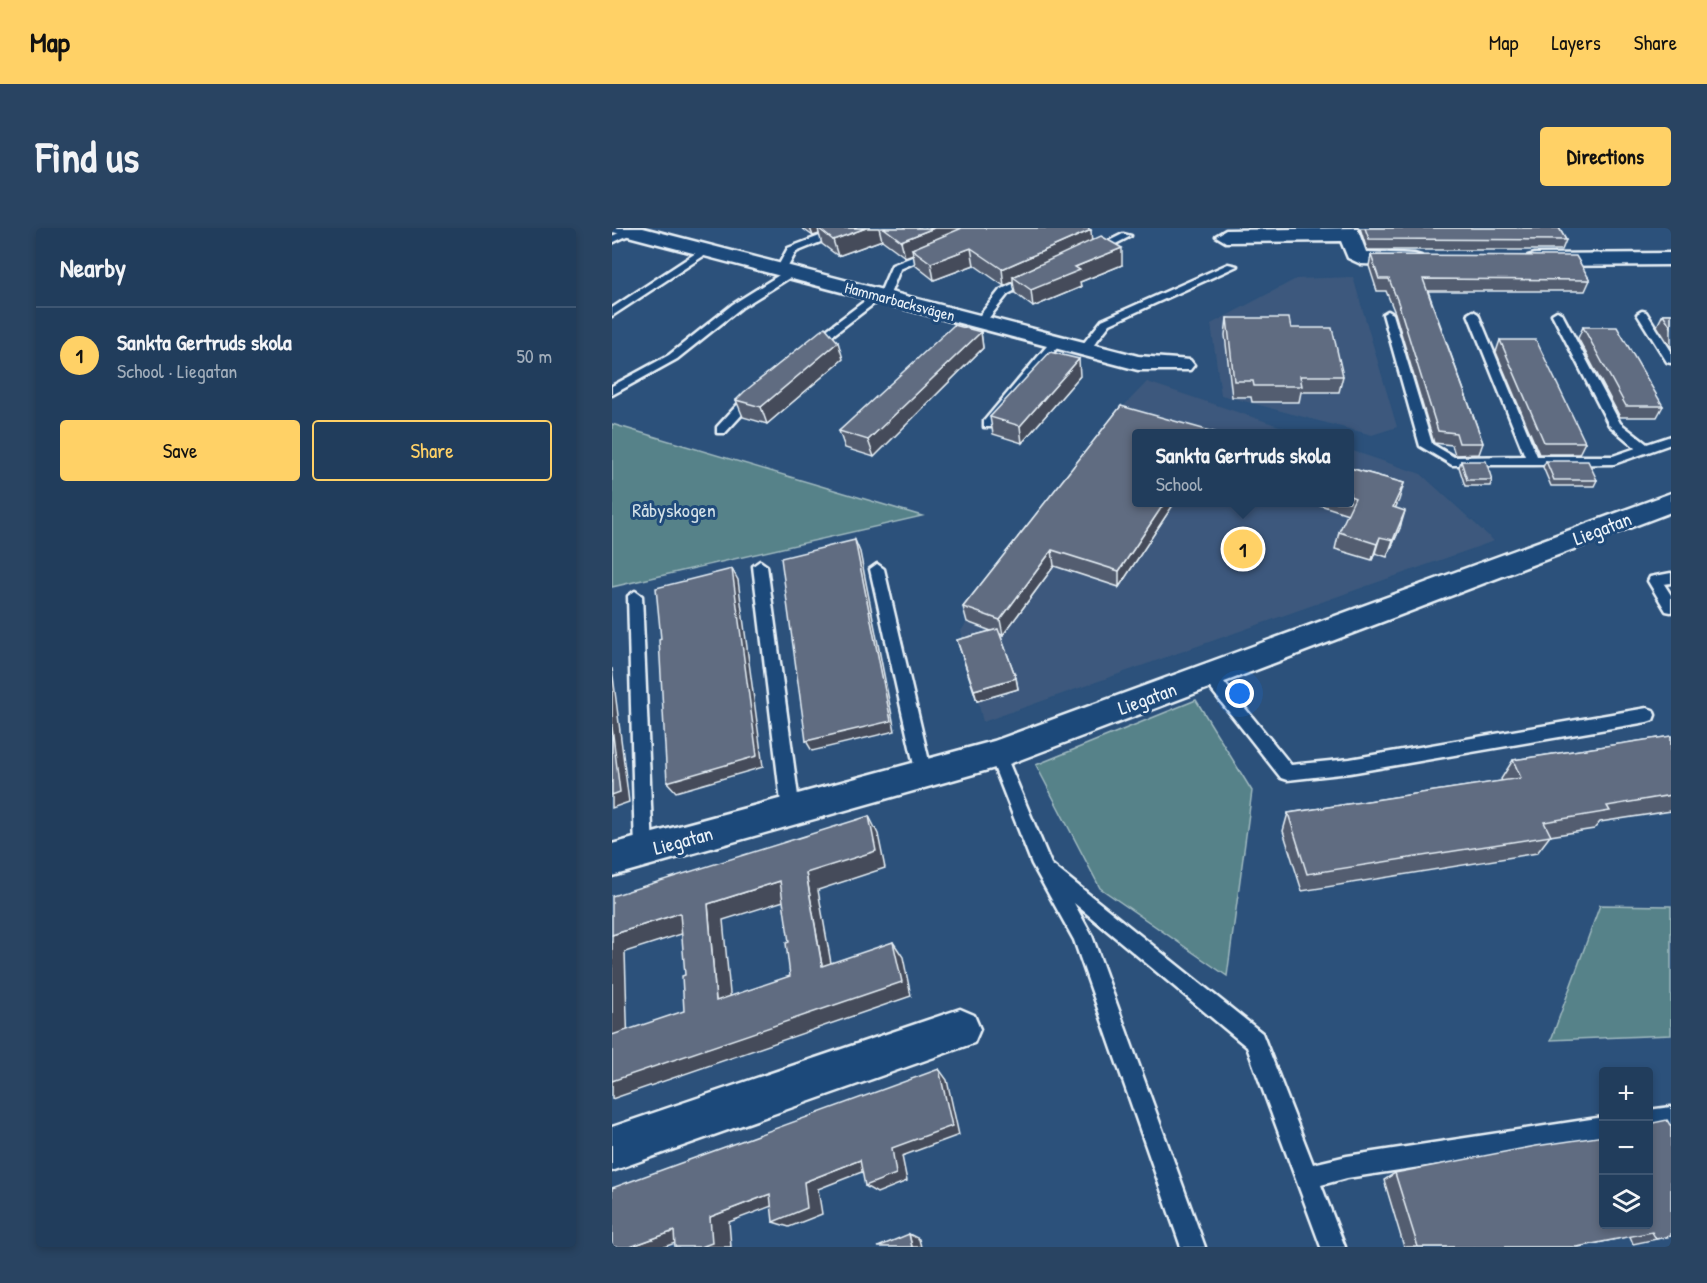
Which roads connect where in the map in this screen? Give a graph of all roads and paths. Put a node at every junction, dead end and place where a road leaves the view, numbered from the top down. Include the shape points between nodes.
1 (850, 228) edge
2 (629, 232) edge
3 (1348, 232) edge
4 (1126, 236) dead end
5 (1226, 236) dead end
6 (950, 245) edge
7 (706, 251) junction
8 (1086, 254) edge
9 (1671, 259) edge
10 (1438, 260) edge
11 (1509, 260) edge
12 (1232, 266) dead end
13 (786, 272) junction
14 (1045, 273) edge
15 (881, 296) junction
16 (612, 313) edge
17 (1388, 314) dead end
18 (1473, 314) dead end
19 (1557, 314) dead end
20 (1642, 314) dead end
21 (970, 324) junction
22 (1056, 342) junction
23 (1085, 349) junction
24 (799, 356) edge
25 (1671, 360) edge
26 (1182, 366) dead end
27 (764, 385) edge
28 (612, 391) edge
29 (988, 424) dead end
30 (721, 430) dead end
31 (1671, 440) edge
32 (1645, 449) junction
33 (1533, 460) junction
34 (1671, 502) edge
35 (760, 566) dead end
36 (877, 569) dead end
37 (1671, 578) edge
38 (635, 596) dead end
39 (1671, 607) edge
40 (1209, 675) junction
41 (1647, 715) dead end
42 (997, 754) junction
43 (924, 774) junction
44 (791, 811) junction
45 (645, 851) junction
46 (612, 860) edge
47 (1041, 864) junction
48 (960, 1029) dead end
49 (1671, 1118) edge
50 (1653, 1120) edge
51 (1599, 1129) edge
52 (612, 1149) edge
53 (1307, 1177) junction
54 (1193, 1247) edge
55 (1333, 1247) edge

1 - 13 lane via 792,250
2 - 7 street, Hammarbacksvägen
3 - 5 street
3 - 10 street via 1355,254 1361,258
4 - 8 lane
6 - 15 lane via 896,267
7 - 13 street, Hammarbacksvägen
7 - 16 lane
9 - 11 street
12 - 23 lane via 1106,322
13 - 15 street, Hammarbacksvägen
13 - 28 lane via 673,357
14 - 21 lane via 1004,291
15 - 21 street, Hammarbacksvägen
15 - 24 lane
17 - 33 lane via 1426,446 1452,461
18 - 33 lane
19 - 32 lane via 1615,425
20 - 25 lane
21 - 22 street, Hammarbacksvägen
22 - 23 street, Hammarbacksvägen
22 - 29 lane
23 - 26 street, Hammarbacksvägen via 1138,363
27 - 30 lane
31 - 32 lane
32 - 33 lane via 1614,459
34 - 40 street, Liegatan
35 - 44 lane
36 - 43 lane
37 - 39 lane via 1655,581
38 - 45 lane
40 - 41 lane via 1287,773 1350,766
40 - 42 street, Liegatan
42 - 43 street, Liegatan
42 - 47 lane
43 - 44 street, Liegatan
44 - 45 street, Liegatan
45 - 46 street, Liegatan
47 - 53 lane via 1255,1040
47 - 54 lane via 1082,936
48 - 52 street
49 - 50 lane
51 - 53 lane via 1347,1167
53 - 55 lane

